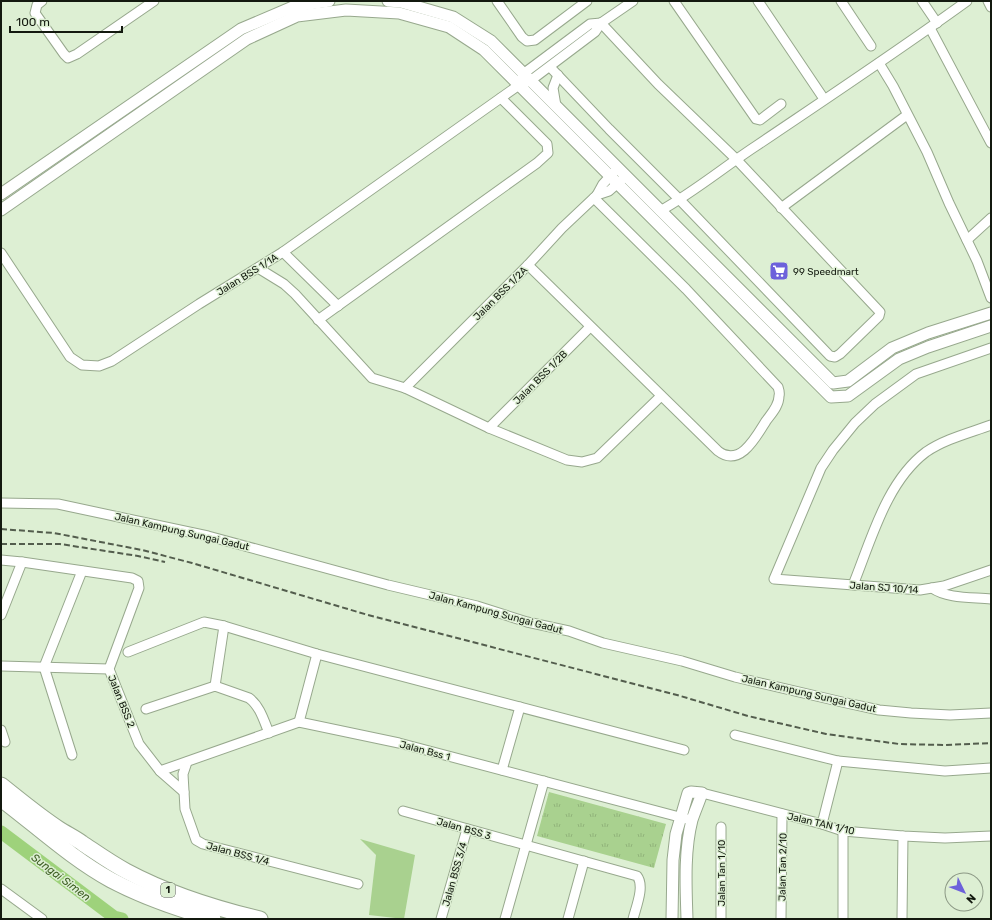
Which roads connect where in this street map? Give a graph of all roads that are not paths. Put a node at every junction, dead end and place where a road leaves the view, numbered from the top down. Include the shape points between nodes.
1 (42, 1) edge
2 (154, 1) edge
3 (329, 1) edge
4 (388, 1) edge
5 (497, 1) edge
6 (587, 1) edge
7 (632, 1) edge
8 (674, 1) edge
9 (758, 1) edge
10 (841, 1) edge
11 (922, 1) edge
12 (967, 1) edge
13 (988, 1) edge
14 (991, 7) edge
15 (601, 23) junction
16 (933, 25) junction
17 (872, 46) dead end
18 (879, 63) junction
19 (550, 67) junction
20 (558, 75) junction
21 (527, 77) junction
22 (519, 85) junction
23 (501, 98) junction
24 (824, 99) junction
25 (781, 104) dead end
26 (556, 106) junction
27 (907, 115) junction
28 (991, 143) edge
29 (736, 159) junction
30 (618, 176) junction
31 (1, 194) edge
32 (595, 196) junction
33 (680, 200) junction
34 (781, 208) junction
35 (1, 210) edge
36 (660, 210) junction
37 (991, 218) edge
38 (967, 240) junction
39 (1, 252) edge
40 (283, 252) junction
41 (528, 265) junction
42 (258, 268) junction
43 (991, 298) edge
44 (338, 306) junction
45 (991, 313) edge
46 (318, 320) junction
47 (991, 326) edge
48 (590, 327) junction
49 (991, 348) edge
50 (405, 388) junction
51 (661, 396) junction
52 (991, 425) edge
53 (489, 428) junction
54 (1, 503) edge
55 (1, 560) edge
56 (22, 562) junction
57 (991, 570) edge
58 (82, 571) junction
59 (853, 585) junction
60 (932, 588) junction
61 (991, 599) edge
62 (1, 615) edge
63 (224, 626) junction
64 (128, 652) dead end
65 (317, 654) junction
66 (1, 666) edge
67 (44, 667) junction
68 (109, 669) junction
69 (215, 686) junction
70 (520, 707) junction
71 (146, 709) dead end
72 (991, 713) edge
73 (299, 722) junction
74 (1, 730) edge
75 (269, 733) junction
76 (735, 735) dead end
77 (5, 742) dead end
78 (684, 750) dead end
79 (72, 755) dead end
80 (838, 761) junction
81 (187, 762) junction
82 (991, 768) edge
83 (502, 770) junction
84 (160, 771) junction
85 (1, 774) edge
86 (544, 781) junction
87 (1, 785) edge
88 (184, 792) junction
89 (702, 793) junction
90 (1, 799) edge
91 (402, 811) dead end
92 (782, 814) junction
93 (680, 818) junction
94 (692, 820) junction
95 (822, 824) junction
96 (721, 827) dead end
97 (467, 829) junction
98 (843, 831) junction
99 (903, 836) junction
100 (991, 836) edge
101 (83, 844) junction
102 (526, 845) junction
103 (584, 861) junction
104 (358, 884) dead end
105 (1, 889) edge
106 (42, 919) edge
107 (213, 919) edge
108 (260, 919) edge
109 (441, 919) edge
110 (505, 919) edge
111 (568, 919) edge
112 (633, 919) edge
113 (672, 919) edge
114 (687, 919) edge
115 (721, 919) edge
116 (781, 919) edge
117 (843, 919) edge
118 (902, 919) edge

1 - 2 street via 37,5 35,12 68,58
3 - 31 street via 295,6 242,29
4 - 21 street via 401,2 454,17 491,41
5 - 6 street via 522,37 534,40
7 - 15 street
8 - 25 street via 756,119 760,120
9 - 24 street
10 - 17 street
11 - 16 street
12 - 16 street
13 - 14 street
15 - 19 street via 595,32
15 - 21 street via 590,24
15 - 29 street via 658,84
16 - 18 street
16 - 28 street
18 - 24 street
18 - 27 street
19 - 20 street
19 - 21 street
20 - 26 street via 553,88
20 - 33 street
21 - 22 street
21 - 26 street
22 - 23 street, Jalan BSS 1/1A
22 - 30 street
22 - 35 street via 484,50 449,27 399,13 346,10 298,16 247,38
23 - 40 street, Jalan BSS 1/1A
23 - 44 street via 547,144 548,153
24 - 29 street
26 - 30 street
27 - 34 street
27 - 38 street via 927,152
29 - 33 street
29 - 34 street
30 - 32 street, Jalan BSS 1/2A via 609,191
30 - 36 street
30 - 47 street via 831,397 848,396 899,359
32 - 41 street, Jalan BSS 1/2A
32 - 51 street via 778,387 780,396 753,442 734,456 724,456
33 - 34 street via 830,356 836,357 879,316 880,312
33 - 36 street
36 - 45 street via 833,383 848,381 892,348 928,333
37 - 38 street
38 - 43 street
39 - 42 street, Jalan BSS 1/1A via 70,357 82,365 98,366 112,361
40 - 42 street, Jalan BSS 1/1A
40 - 44 street
41 - 48 street
41 - 50 street, Jalan BSS 1/2A
42 - 46 street via 284,284
44 - 46 street
46 - 50 street via 372,378
48 - 51 street
48 - 53 street, Jalan BSS 1/2B
49 - 59 street, Jalan SJ 10/14 via 916,374 875,404 833,450 821,468 774,579
50 - 53 street
51 - 53 street via 597,458 582,462 567,460
52 - 59 street via 948,440 927,452 912,465 898,482 883,510
54 - 72 street, Jalan Kampung Sungai Gadut via 58,504 208,536 388,585 477,606 603,643 682,660 735,677 879,710 950,715
55 - 56 street
56 - 58 street
56 - 62 street
57 - 60 street, Jalan SJ 10/14
58 - 67 street
58 - 68 street, Jalan BSS 2 via 138,581 139,588
59 - 60 street, Jalan SJ 10/14 via 920,590
60 - 61 street via 952,596
63 - 64 street via 204,622
63 - 65 street
63 - 69 street
65 - 70 street
65 - 73 street
66 - 67 street
67 - 68 street
67 - 79 street
68 - 84 street, Jalan BSS 2 via 139,744
69 - 71 street
69 - 75 street via 253,701
70 - 78 street
70 - 83 street
73 - 75 street
73 - 83 street, Jalan Bss 1 via 392,741
74 - 77 street
75 - 81 street
76 - 80 street
80 - 82 street via 945,771
80 - 95 street
81 - 84 street
81 - 88 street, Jalan BSS 1/4 via 183,774
83 - 86 street, Jalan Bss 1
84 - 88 street, Jalan BSS 2
85 - 101 highway
86 - 93 street, Jalan Bss 1
86 - 102 street
87 - 101 highway, 1 via 58,829
88 - 104 street, Jalan BSS 1/4 via 185,809 196,840 203,844
89 - 92 street, Jalan TAN 1/10
89 - 93 street via 688,793
89 - 94 street
90 - 107 highway, 1 via 79,860 111,880 142,895
91 - 97 street, Jalan BSS 3
92 - 95 street, Jalan TAN 1/10
92 - 116 street, Jalan Tan 2/10
93 - 94 street, Jalan Bss 1
93 - 113 street via 673,860
94 - 114 street via 686,877
95 - 98 street, Jalan TAN 1/10
96 - 115 street, Jalan Tan 1/10
97 - 102 street, Jalan BSS 3
97 - 109 street, Jalan BSS 3/4
98 - 99 street, Jalan TAN 1/10
98 - 117 street
99 - 100 street, Jalan TAN 1/10
99 - 118 street
101 - 108 highway, 1 via 127,872 156,885 200,902
102 - 103 street, Jalan BSS 3
102 - 110 street
103 - 111 street
103 - 112 street, Jalan BSS 3 via 637,876 641,880
105 - 106 street

